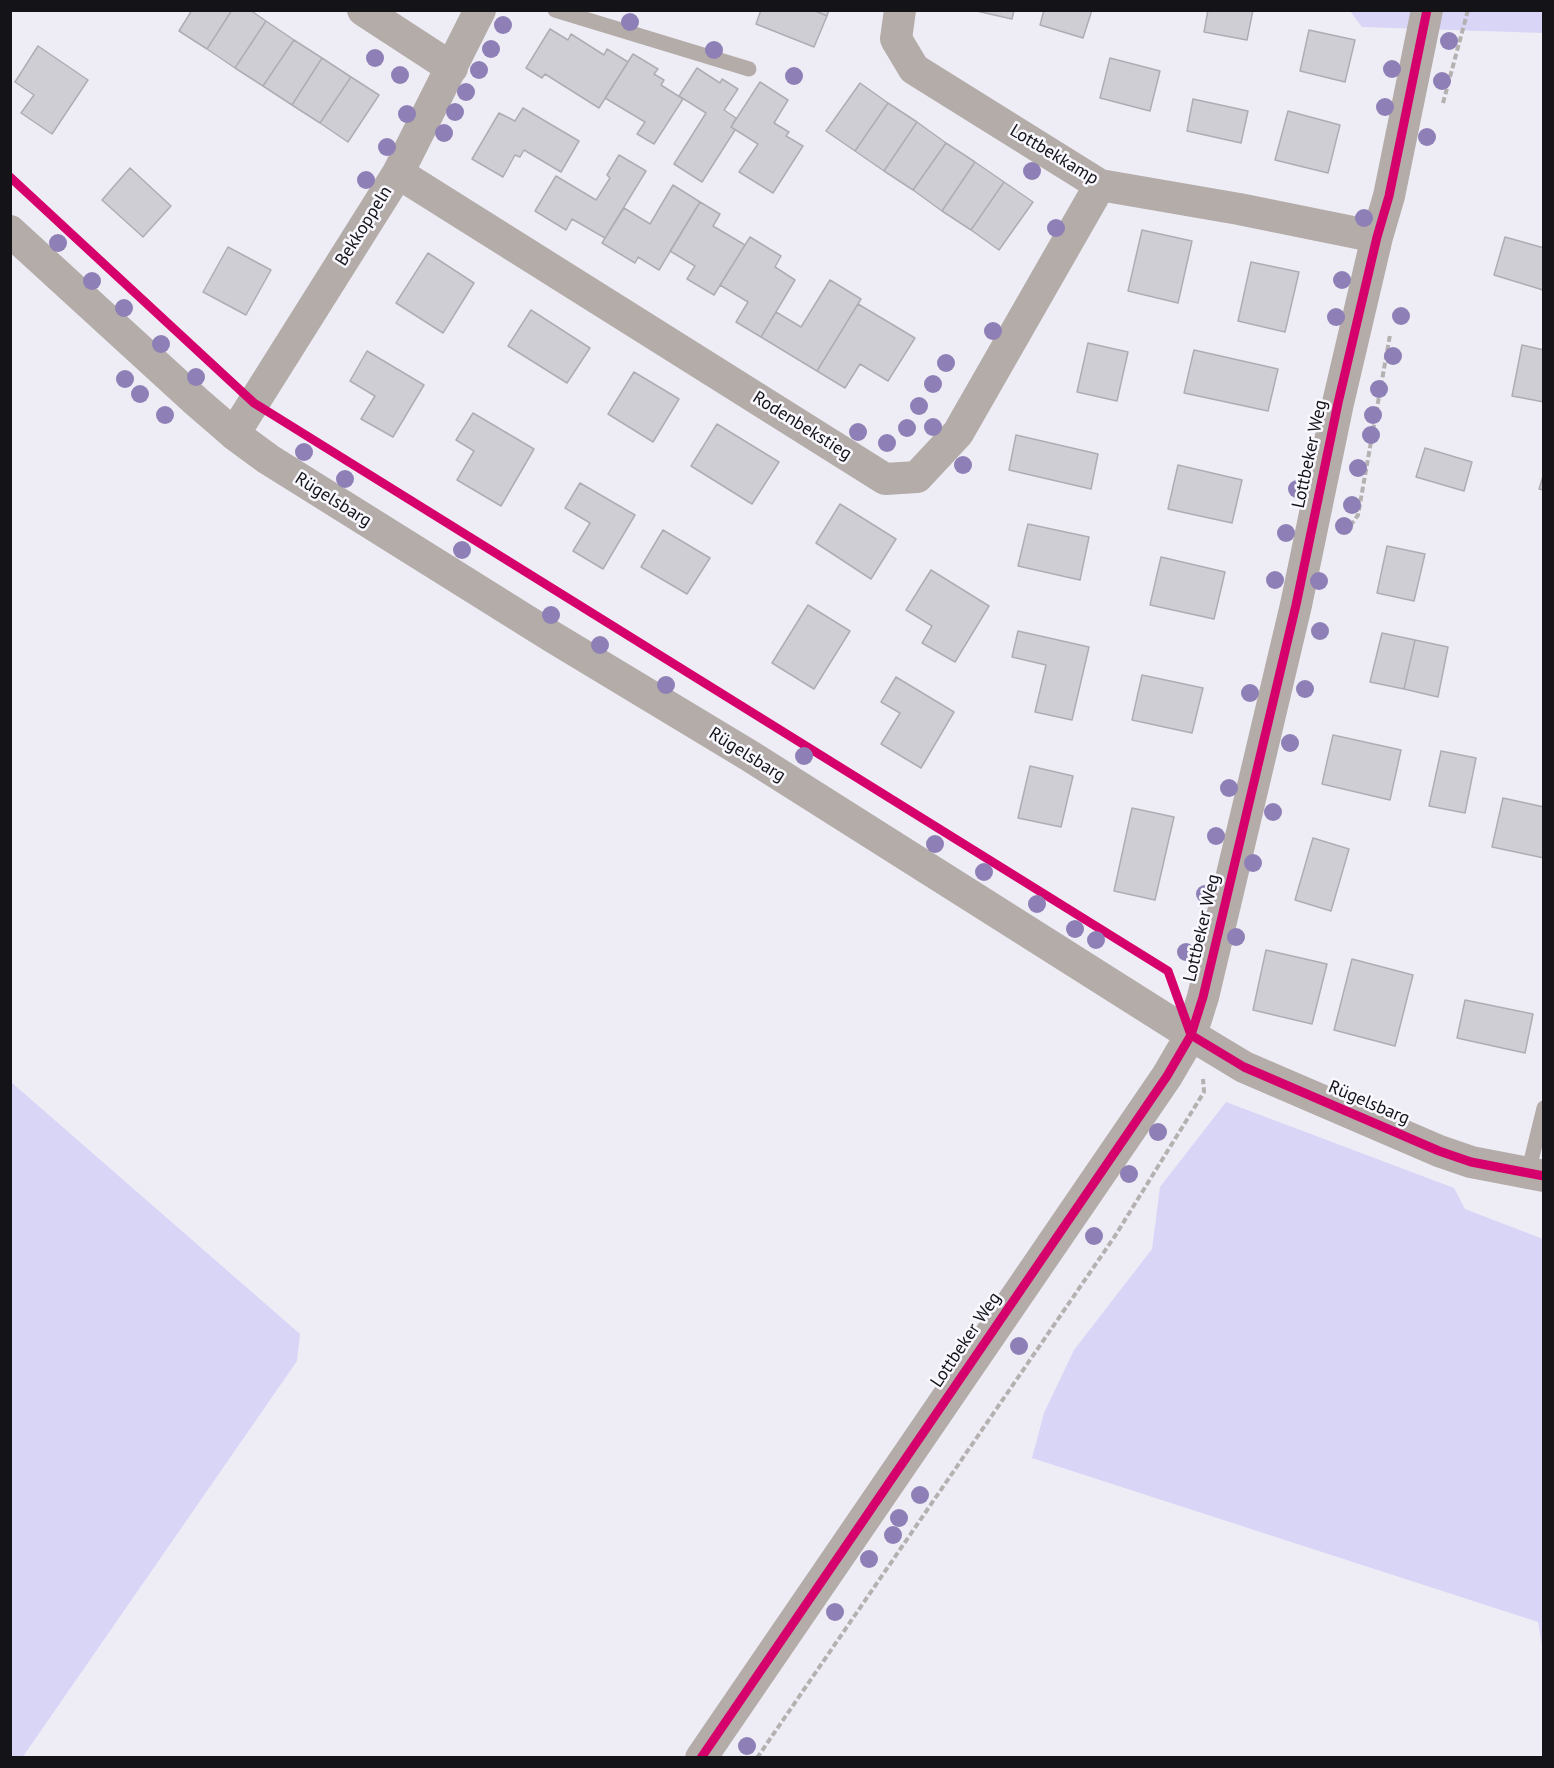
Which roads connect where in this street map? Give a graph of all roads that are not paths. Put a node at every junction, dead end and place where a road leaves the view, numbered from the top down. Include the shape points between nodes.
1 (363, 10) edge
2 (480, 10) edge
3 (555, 10) edge
4 (900, 10) edge
5 (1427, 10) edge
6 (452, 68) junction
7 (749, 69) dead end
8 (398, 173) junction
9 (1100, 185) junction
10 (10, 231) edge
11 (1377, 237) junction
12 (234, 434) junction
13 (1191, 1035) junction
14 (1544, 1108) edge
15 (1536, 1175) edge
16 (701, 1758) edge

1 - 6 street
2 - 6 street, Bekkoppeln
3 - 7 lane
4 - 9 street, Lottbekkamp via 896,39 914,69
5 - 11 street, Lottbeker Weg
6 - 8 street, Bekkoppeln
8 - 9 street, Rodenbekstieg via 885,479 917,477 958,433
8 - 12 street, Bekkoppeln
9 - 11 street, Lottbekkamp
10 - 12 street, Rügelsbarg
11 - 13 street, Lottbeker Weg via 1296,605
12 - 13 street, Rügelsbarg via 287,471 750,756
13 - 15 street, Rügelsbarg via 1244,1067 1439,1151
13 - 16 street, Lottbeker Weg via 1167,1076
14 - 15 lane

